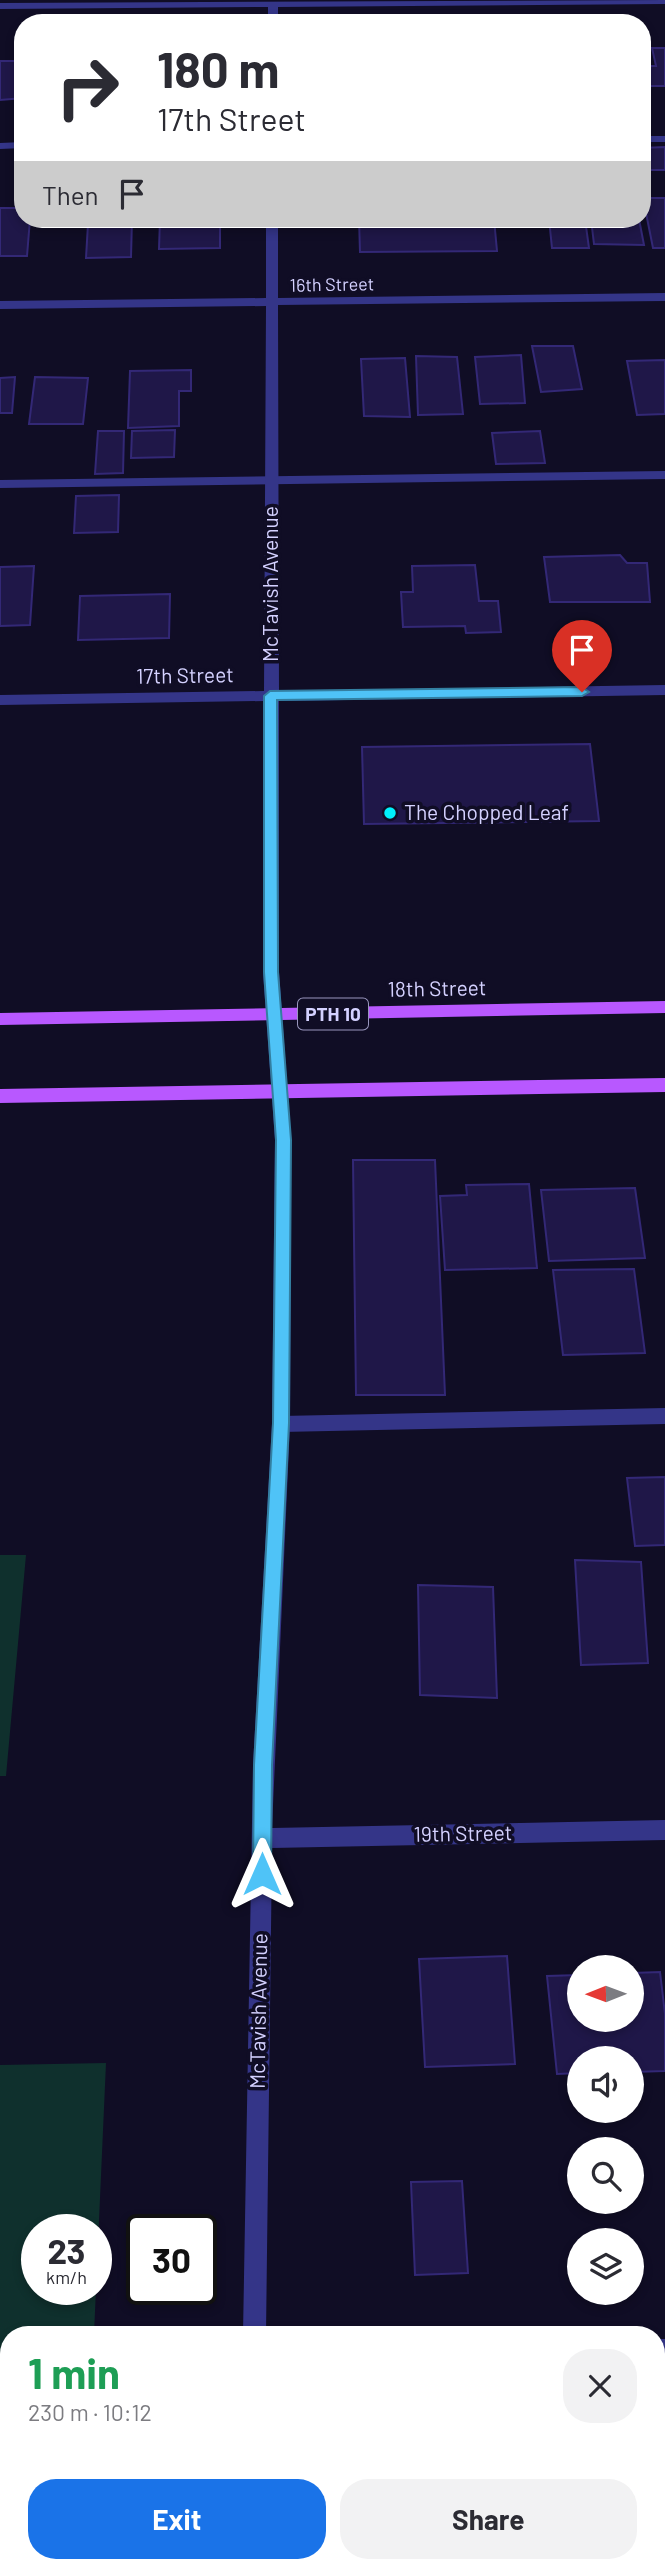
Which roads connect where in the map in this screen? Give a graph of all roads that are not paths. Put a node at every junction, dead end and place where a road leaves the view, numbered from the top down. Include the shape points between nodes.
1 (665, 1) edge
2 (273, 2) edge
3 (0, 6) edge
4 (272, 228) edge
5 (665, 296) edge
6 (272, 303) junction
7 (0, 305) edge
8 (665, 475) edge
9 (271, 481) junction
10 (0, 484) edge
11 (665, 690) edge
12 (270, 696) junction
13 (0, 700) edge
14 (665, 1007) edge
15 (275, 1015) junction
16 (0, 1019) edge
17 (665, 1085) edge
18 (280, 1092) junction
19 (0, 1096) edge
20 (665, 1416) edge
21 (281, 1423) junction
22 (665, 1830) edge
23 (262, 1838) junction
24 (254, 2326) edge

1 - 2 street
2 - 3 street
4 - 6 street, McTavish Avenue
5 - 6 street, 16th Street
6 - 7 street, 16th Street
6 - 9 street, McTavish Avenue
8 - 9 street
9 - 10 street
9 - 12 street, McTavish Avenue
11 - 12 street, 17th Street
12 - 13 street, 17th Street
12 - 15 street, McTavish Avenue
14 - 15 main road, 18th Street / PTH 10
15 - 16 main road, 18th Street / PTH 10
15 - 18 street, McTavish Avenue
17 - 18 main road
18 - 19 main road
18 - 21 street, McTavish Avenue
20 - 21 street
21 - 23 street, McTavish Avenue
22 - 23 street, 19th Street
23 - 24 street, McTavish Avenue

